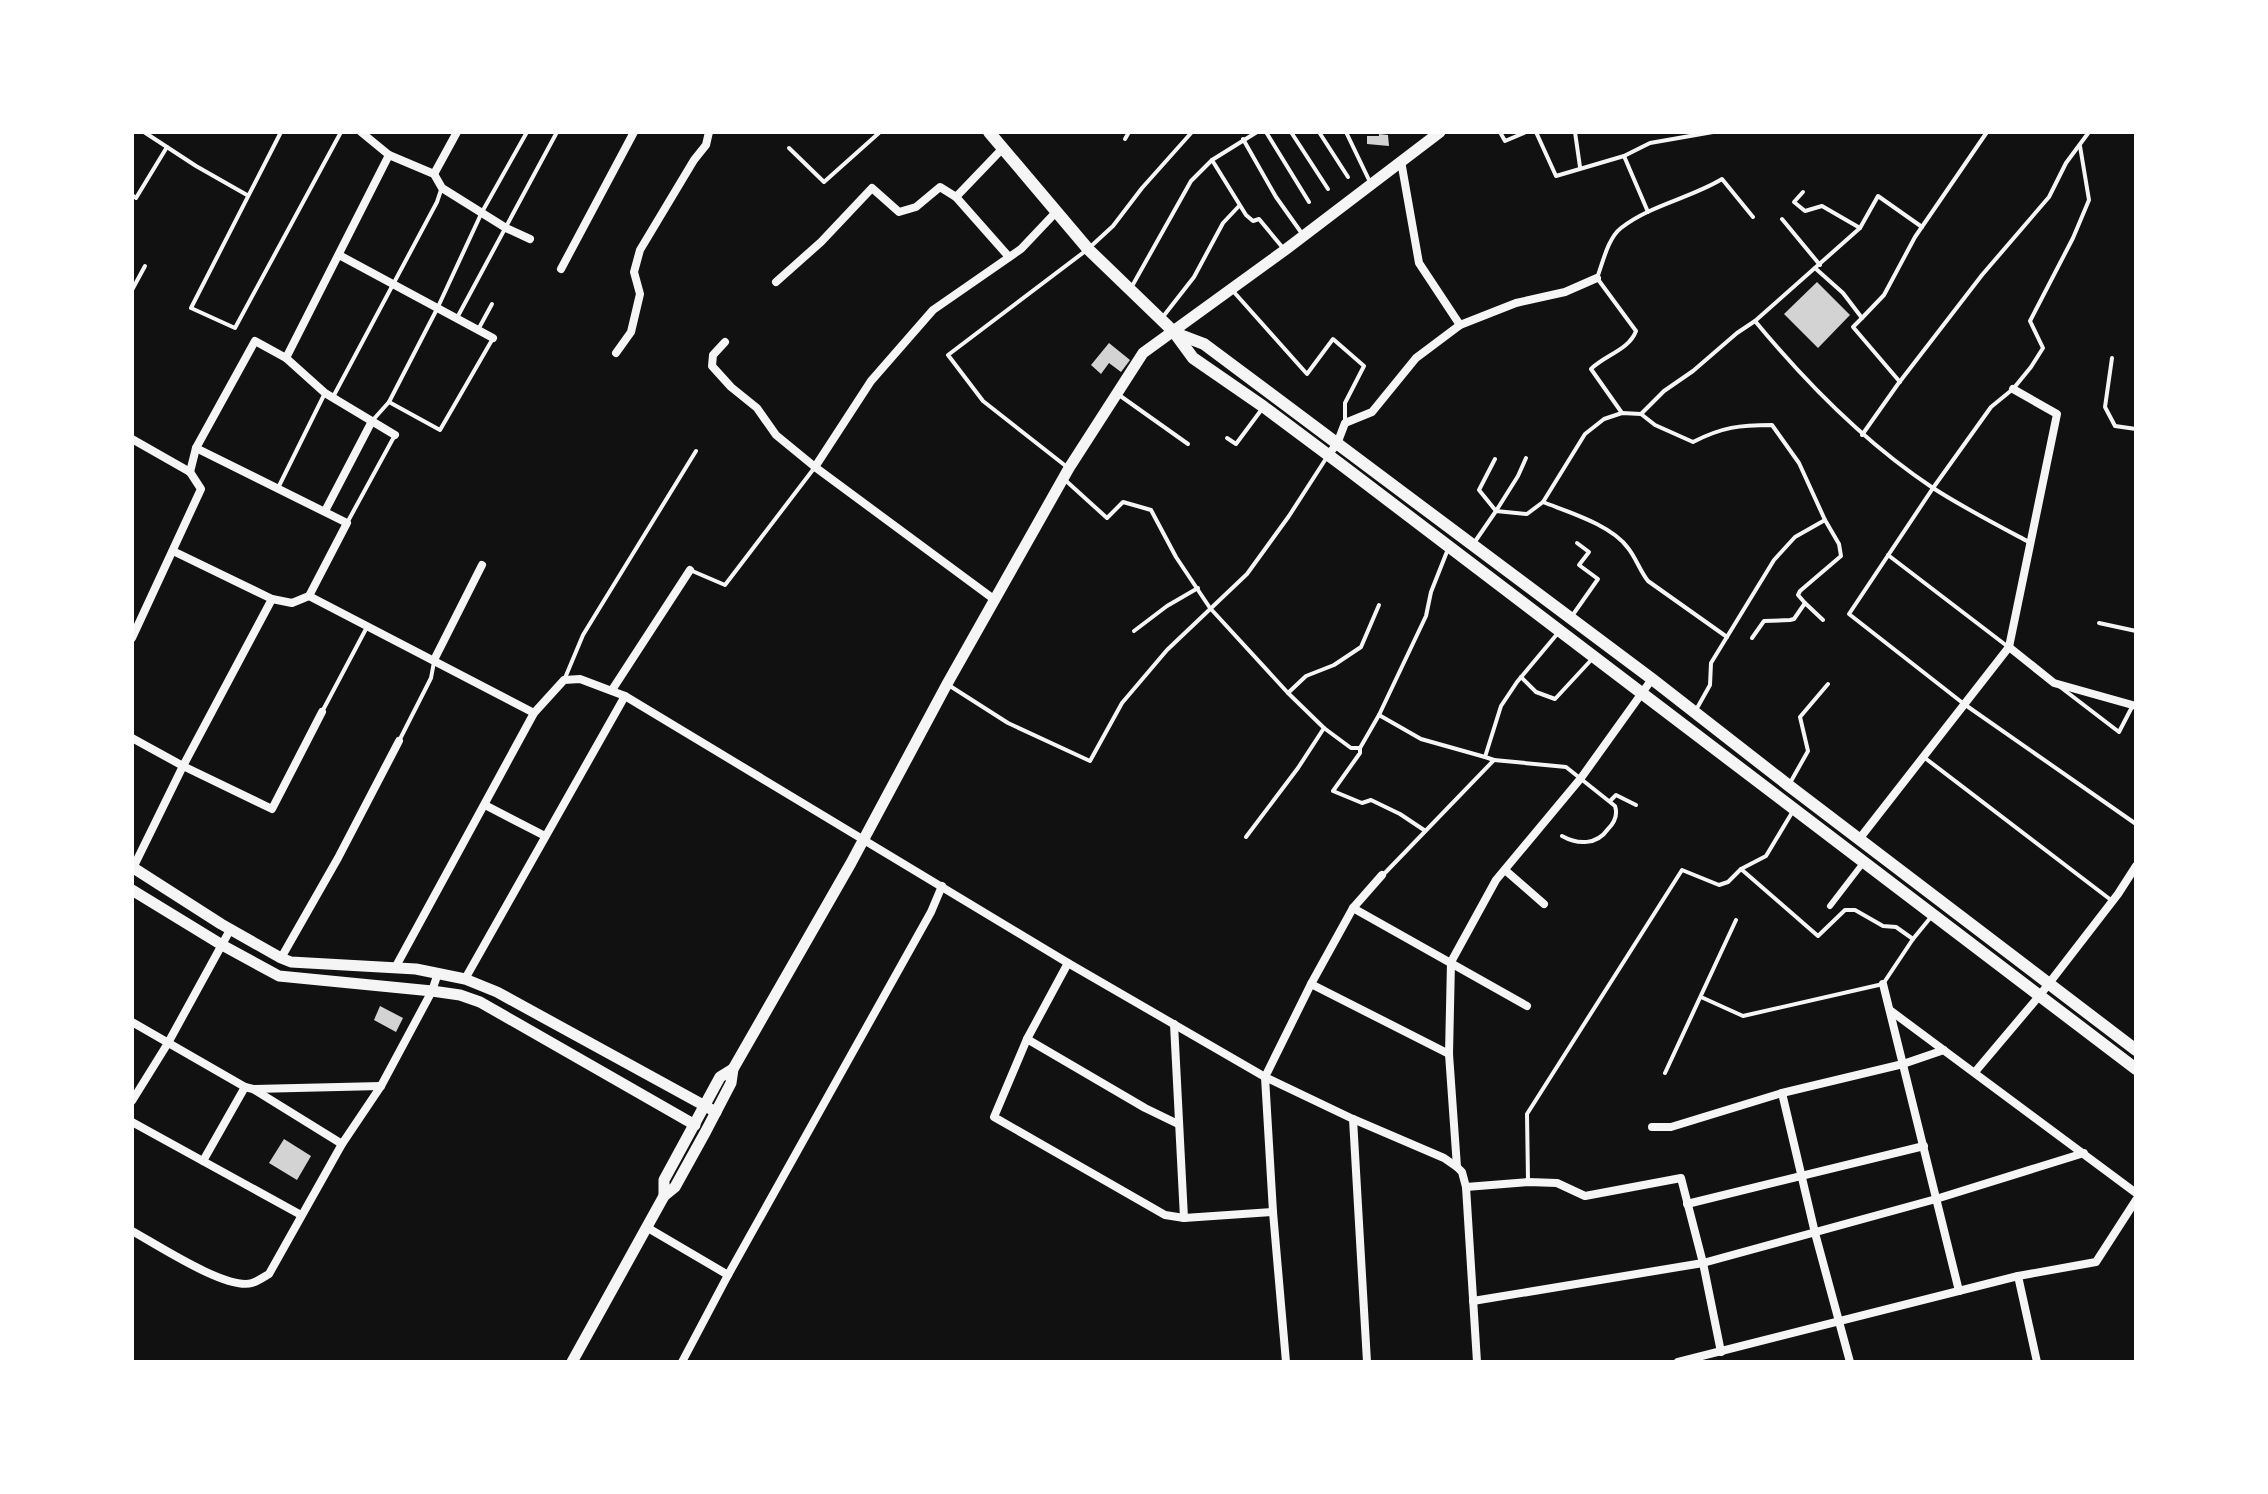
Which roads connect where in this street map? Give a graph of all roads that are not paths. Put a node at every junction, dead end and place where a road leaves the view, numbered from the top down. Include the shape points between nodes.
1 (144, 132) edge
2 (281, 132) edge
3 (341, 132) edge
4 (361, 132) edge
5 (457, 132) edge
6 (527, 132) edge
7 (557, 132) edge
8 (634, 132) edge
9 (709, 132) edge
10 (880, 132) edge
11 (989, 132) edge
12 (1129, 132) edge
13 (1192, 132) edge
14 (1257, 132) edge
15 (1266, 132) edge
16 (1291, 132) edge
17 (1319, 132) edge
18 (1346, 132) edge
19 (1440, 132) edge
20 (1500, 132) edge
21 (1526, 132) edge
22 (1536, 132) edge
23 (1575, 132) edge
24 (1712, 132) edge
25 (1987, 132) edge
26 (2089, 132) edge
27 (1125, 139) dead end
28 (1243, 139) junction
29 (2080, 146) junction
30 (167, 147) junction
31 (789, 148) dead end
32 (1003, 148) junction
33 (389, 155) junction
34 (1624, 156) junction
35 (1212, 160) junction
36 (1401, 161) junction
37 (1580, 167) junction
38 (434, 174) junction
39 (1348, 177) dead end
40 (1371, 185) junction
41 (442, 188) junction
42 (1328, 189) dead end
43 (1803, 192) dead end
44 (248, 195) junction
45 (134, 197) edge
46 (956, 197) junction
47 (1309, 202) dead end
48 (1239, 206) junction
49 (1057, 211) junction
50 (482, 212) junction
51 (1648, 213) junction
52 (1753, 217) dead end
53 (1782, 219) dead end
54 (1922, 227) junction
55 (506, 228) junction
56 (1860, 228) junction
57 (1303, 235) junction
58 (530, 239) dead end
59 (1088, 249) junction
60 (1285, 250) junction
61 (339, 255) junction
62 (1009, 257) junction
63 (145, 266) dead end
64 (1817, 266) junction
65 (561, 269) dead end
66 (1597, 278) junction
67 (776, 282) dead end
68 (393, 284) junction
69 (132, 290) edge
70 (1130, 290) junction
71 (1232, 290) junction
72 (492, 304) dead end
73 (437, 309) junction
74 (1862, 318) junction
75 (456, 319) junction
76 (1161, 320) junction
77 (1755, 321) junction
78 (1460, 325) junction
79 (478, 330) junction
80 (1174, 332) junction
81 (493, 338) joint
82 (725, 342) dead end
83 (616, 353) dead end
84 (286, 358) junction
85 (2112, 358) dead end
86 (1900, 382) junction
87 (2013, 389) junction
88 (1117, 393) junction
89 (329, 395) junction
90 (389, 402) junction
91 (1264, 407) junction
92 (1622, 413) junction
93 (1641, 414) junction
94 (372, 421) junction
95 (1345, 423) junction
96 (2136, 429) edge
97 (395, 435) joint
98 (1862, 435) junction
99 (1227, 438) dead end
100 (132, 439) edge
101 (1188, 444) dead end
102 (1337, 444) junction
103 (196, 448) junction
104 (696, 451) dead end
105 (1328, 455) junction
106 (1526, 458) dead end
107 (1495, 459) dead end
108 (815, 467) junction
109 (190, 472) junction
110 (1066, 474) junction
111 (1933, 488) junction
112 (278, 489) junction
113 (1543, 502) junction
114 (325, 511) junction
115 (1496, 511) junction
116 (1825, 520) junction
117 (347, 523) junction
118 (1577, 543) dead end
119 (2031, 543) junction
120 (1473, 545) junction
121 (1449, 547) junction
122 (173, 551) junction
123 (1888, 555) junction
124 (482, 565) dead end
125 (690, 570) joint
126 (1198, 588) junction
127 (309, 596) junction
128 (272, 599) junction
129 (995, 600) junction
130 (1805, 603) junction
131 (1379, 605) dead end
132 (1210, 608) junction
133 (1570, 618) junction
134 (1823, 620) dead end
135 (2099, 623) dead end
136 (367, 627) junction
137 (1134, 631) dead end
138 (1560, 631) junction
139 (2136, 631) edge
140 (1727, 637) junction
141 (132, 638) edge
142 (1752, 638) dead end
143 (2009, 647) junction
144 (1593, 658) junction
145 (434, 660) junction
146 (1521, 677) junction
147 (1652, 679) junction
148 (564, 680) junction
149 (2054, 683) junction
150 (947, 684) junction
151 (1828, 684) dead end
152 (612, 690) junction
153 (1288, 693) junction
154 (1641, 694) junction
155 (625, 696) junction
156 (1964, 704) junction
157 (2134, 706) edge
158 (322, 712) joint
159 (1695, 712) junction
160 (534, 713) junction
161 (1379, 715) junction
162 (1324, 728) junction
163 (132, 738) edge
164 (399, 741) joint
165 (1360, 748) junction
166 (1923, 756) junction
167 (1485, 757) junction
168 (1494, 760) junction
169 (183, 766) junction
170 (1581, 778) junction
171 (1788, 785) junction
172 (1610, 801) junction
173 (485, 805) junction
174 (1636, 805) dead end
175 (1794, 810) junction
176 (2136, 824) edge
177 (1424, 830) junction
178 (545, 836) junction
179 (1562, 836) dead end
180 (1246, 837) dead end
181 (863, 838) junction
182 (1860, 838) junction
183 (1863, 863) junction
184 (2136, 866) edge
185 (132, 867) edge
186 (1741, 869) junction
187 (1505, 870) junction
188 (1382, 875) joint
189 (942, 886) junction
190 (132, 890) edge
191 (2111, 900) junction
192 (1544, 904) dead end
193 (1830, 906) dead end
194 (1353, 908) junction
195 (1933, 915) junction
196 (1736, 920) dead end
197 (230, 930) junction
198 (1913, 939) junction
199 (222, 945) junction
200 (281, 958) junction
201 (1451, 962) junction
202 (1068, 963) junction
203 (395, 968) junction
204 (438, 973) junction
205 (465, 979) junction
206 (2049, 983) junction
207 (1311, 984) junction
208 (1883, 984) junction
209 (432, 991) junction
210 (2040, 995) junction
211 (1701, 997) junction
212 (1527, 1006) dead end
213 (1891, 1011) junction
214 (132, 1022) edge
215 (1174, 1024) junction
216 (1027, 1039) junction
217 (168, 1043) junction
218 (1944, 1050) junction
219 (2136, 1050) edge
220 (1449, 1054) junction
221 (1903, 1064) junction
222 (2136, 1069) edge
223 (1975, 1072) junction
224 (1665, 1073) dead end
225 (1265, 1077) junction
226 (381, 1086) junction
227 (249, 1088) junction
228 (1782, 1093) junction
229 (132, 1101) edge
230 (711, 1108) junction
231 (1353, 1119) junction
232 (132, 1122) edge
233 (1178, 1124) junction
234 (695, 1125) junction
235 (1652, 1127) dead end
236 (342, 1144) junction
237 (1924, 1146) junction
238 (2084, 1153) junction
239 (203, 1161) junction
240 (1457, 1167) junction
241 (1803, 1176) junction
242 (1528, 1182) junction
243 (1466, 1187) junction
244 (2136, 1193) edge
245 (664, 1196) junction
246 (1936, 1199) junction
247 (2136, 1200) edge
248 (1687, 1204) junction
249 (1273, 1212) junction
250 (301, 1215) junction
251 (1184, 1218) junction
252 (648, 1228) junction
253 (132, 1231) edge
254 (1815, 1233) junction
255 (1703, 1263) junction
256 (728, 1275) junction
257 (2018, 1276) junction
258 (1959, 1291) junction
259 (1473, 1301) junction
260 (1839, 1322) junction
261 (1721, 1352) junction
262 (572, 1362) edge
263 (682, 1362) edge
264 (1286, 1362) edge
265 (1367, 1362) edge
266 (1477, 1362) edge
267 (1678, 1362) edge
268 (1850, 1362) edge
269 (2037, 1362) edge

1 - 30 lane
2 - 44 lane
3 - 44 lane via 235,328 191,308
4 - 33 street
5 - 38 street
6 - 50 lane
7 - 55 lane
8 - 65 street
9 - 83 street via 640,250 634,272 640,294 631,332
10 - 31 lane via 824,182
11 - 32 main road
12 - 27 lane
13 - 59 lane
14 - 28 lane
15 - 47 lane
16 - 42 lane
17 - 39 lane
18 - 40 lane
19 - 36 main road
20 - 21 lane via 1505,141
22 - 37 lane via 1556,176
23 - 37 lane
24 - 34 lane via 1650,143
25 - 54 lane
26 - 29 lane
28 - 35 lane
28 - 57 lane
29 - 86 lane via 2049,197
29 - 87 lane via 2089,200 2030,321 2043,348
30 - 44 lane
30 - 45 lane
32 - 46 street
32 - 49 main road
33 - 38 street
33 - 61 street
34 - 37 lane
34 - 51 lane
35 - 48 lane
35 - 70 lane via 1191,181
36 - 40 main road
36 - 78 street via 1419,263
38 - 41 street
40 - 57 main road
41 - 50 street
41 - 68 lane
43 - 56 lane via 1794,202 1805,211 1822,206
46 - 62 street
46 - 67 street via 940,187 916,207 899,212 872,188
48 - 60 lane via 1253,221 1259,219
48 - 76 lane
49 - 59 main road
49 - 62 street
50 - 55 street
50 - 73 lane
51 - 52 lane via 1722,179
51 - 66 lane via 1619,229
53 - 64 lane
54 - 56 lane via 1878,196
54 - 74 lane via 1884,295
55 - 58 street
55 - 75 lane
56 - 64 lane
57 - 60 main road
59 - 70 main road
59 - 110 lane via 948,355 983,401
60 - 71 main road
61 - 68 street
61 - 84 street
62 - 108 street via 933,310 871,381
63 - 69 lane
64 - 74 lane
64 - 77 lane
66 - 78 street
66 - 92 lane via 1636,331 1632,342 1591,369
68 - 73 street
68 - 89 lane
70 - 76 main road
71 - 80 main road
71 - 95 lane via 1307,374 1333,339 1364,366 1345,403
72 - 79 lane
73 - 75 street
73 - 90 lane
74 - 86 lane via 1853,327
75 - 79 street
76 - 80 main road
77 - 93 lane
77 - 98 lane
78 - 95 street via 1416,358 1372,412
79 - 81 street
80 - 88 main road via 1143,353
80 - 91 main road via 1193,358
80 - 102 main road via 1204,344
81 - 90 lane via 440,430
82 - 108 street via 713,355 712,366 757,408 776,435
84 - 89 street
84 - 103 street via 255,341
85 - 96 lane via 2105,407 2115,426
86 - 98 lane
87 - 111 lane via 1991,407
87 - 119 street via 2057,414
88 - 101 lane
88 - 110 main road
89 - 94 street
89 - 112 lane
90 - 94 lane
91 - 99 lane via 1236,444
91 - 105 main road
92 - 93 lane
92 - 113 lane via 1585,434
93 - 116 lane via 1693,442 1740,425 1772,425 1799,463
94 - 97 street
94 - 114 street
95 - 102 street
97 - 117 lane
98 - 111 lane
100 - 109 street
102 - 105 street
102 - 120 main road
103 - 109 street
103 - 112 street
104 - 148 lane via 583,635
105 - 121 main road
105 - 132 lane via 1247,574
106 - 115 lane
107 - 115 lane via 1479,490
108 - 125 lane via 725,585
108 - 129 street
109 - 122 street via 201,489
110 - 126 lane via 1107,518 1123,502 1151,510
110 - 129 main road
111 - 119 lane
111 - 123 lane
112 - 114 street
113 - 115 lane via 1527,514
113 - 140 lane via 1600,525 1627,546 1648,581
114 - 117 street
115 - 120 lane
116 - 130 lane via 1841,556 1800,591
116 - 140 lane via 1795,537 1774,560
117 - 127 street
118 - 133 lane via 1589,552 1579,565 1598,579
119 - 143 street
120 - 133 main road
121 - 138 main road
121 - 161 lane via 1426,616
122 - 128 street
122 - 141 street
123 - 143 lane
123 - 156 lane via 1849,614
124 - 145 street
125 - 152 street
126 - 132 lane
126 - 137 lane
127 - 128 street via 292,603
127 - 136 street
128 - 169 street
129 - 150 main road
130 - 134 lane
130 - 142 lane via 1794,619 1764,621
131 - 153 lane via 1361,647 1306,676
132 - 150 lane via 1122,703 1090,761 1008,723
132 - 153 lane
133 - 147 main road
135 - 139 lane
136 - 145 street
136 - 158 lane
138 - 144 main road
138 - 146 lane
140 - 159 lane via 1711,663 1710,685
143 - 149 street
143 - 156 street
144 - 146 lane via 1555,699 1536,692
144 - 154 main road
145 - 160 street
145 - 164 lane via 431,678
146 - 167 lane via 1501,706
147 - 154 street
147 - 159 main road
148 - 152 street via 580,679
148 - 160 street
149 - 157 street
149 - 157 lane via 2119,732
150 - 181 main road
151 - 171 lane via 1800,717 1808,751
152 - 155 street
153 - 162 lane
154 - 170 street
154 - 175 main road
155 - 178 street
155 - 181 street
156 - 166 street
156 - 176 lane
158 - 169 street via 272,809
159 - 171 main road
160 - 173 street
161 - 165 lane
161 - 167 lane via 1421,739
162 - 165 lane via 1351,748
162 - 180 lane
163 - 169 street
164 - 200 street
165 - 177 lane via 1333,791 1362,803 1371,800
166 - 182 street
166 - 191 lane
167 - 168 lane
168 - 170 lane via 1561,765
168 - 177 lane
169 - 185 street
170 - 172 lane
170 - 187 street
171 - 182 main road
172 - 174 lane via 1616,795
172 - 179 lane via 1617,811 1603,837 1572,842
173 - 178 street
173 - 203 street
175 - 183 main road
175 - 186 lane via 1766,856
177 - 188 lane
178 - 205 street
181 - 189 street
181 - 230 main road via 733,1069 731,1083
182 - 206 main road
183 - 193 street
183 - 195 main road
184 - 191 street
185 - 197 main road
186 - 198 lane via 1818,936 1845,910 1855,910
186 - 242 lane via 1719,885 1682,870 1527,1114
187 - 192 street
187 - 201 street
188 - 194 street
189 - 202 street
189 - 256 street
190 - 199 main road
191 - 206 street
194 - 201 street
194 - 207 street
195 - 198 lane
195 - 210 main road
196 - 211 lane
197 - 199 street
197 - 200 main road
198 - 208 lane
199 - 209 main road via 279,976
199 - 217 street
200 - 203 main road
201 - 212 street
201 - 220 street
202 - 215 street
202 - 216 street
203 - 204 main road
204 - 205 main road
204 - 209 street
205 - 230 main road
206 - 210 street
206 - 219 main road
207 - 220 street
207 - 225 street
208 - 211 lane via 1743,1016
208 - 213 street
209 - 226 street
209 - 234 main road via 480,1002
210 - 222 main road
210 - 223 street
211 - 224 lane
213 - 218 street
213 - 221 street
214 - 217 street
215 - 225 street
215 - 233 street
216 - 233 street
216 - 251 street via 994,1117 1165,1215
217 - 227 street
217 - 229 street
218 - 221 street
218 - 223 street
220 - 240 street
221 - 228 street
221 - 237 street
223 - 238 street
225 - 231 street
225 - 249 street
226 - 227 street
226 - 236 street
227 - 236 street
227 - 239 street
228 - 235 street via 1671,1127
228 - 241 street
230 - 234 main road
230 - 245 main road via 675,1187
231 - 240 street
231 - 265 street
232 - 239 street
233 - 251 street
234 - 245 main road via 664,1180
236 - 250 street
237 - 241 street
237 - 246 street
238 - 244 street
238 - 246 street
239 - 250 street
240 - 243 street
241 - 248 street
241 - 254 street
242 - 243 street
242 - 248 street via 1557,1183 1585,1196 1681,1178
243 - 259 street
245 - 252 main road
246 - 254 street
246 - 258 street
247 - 257 street via 2096,1262
248 - 255 street
249 - 251 street
249 - 264 street
250 - 253 street via 269,1274 250,1284 202,1270
252 - 256 street
252 - 262 main road
254 - 255 street
254 - 260 street
255 - 259 street
255 - 261 street
256 - 263 street
257 - 258 street
257 - 269 street
258 - 260 street
259 - 266 street
260 - 261 street
260 - 268 street
261 - 267 street

